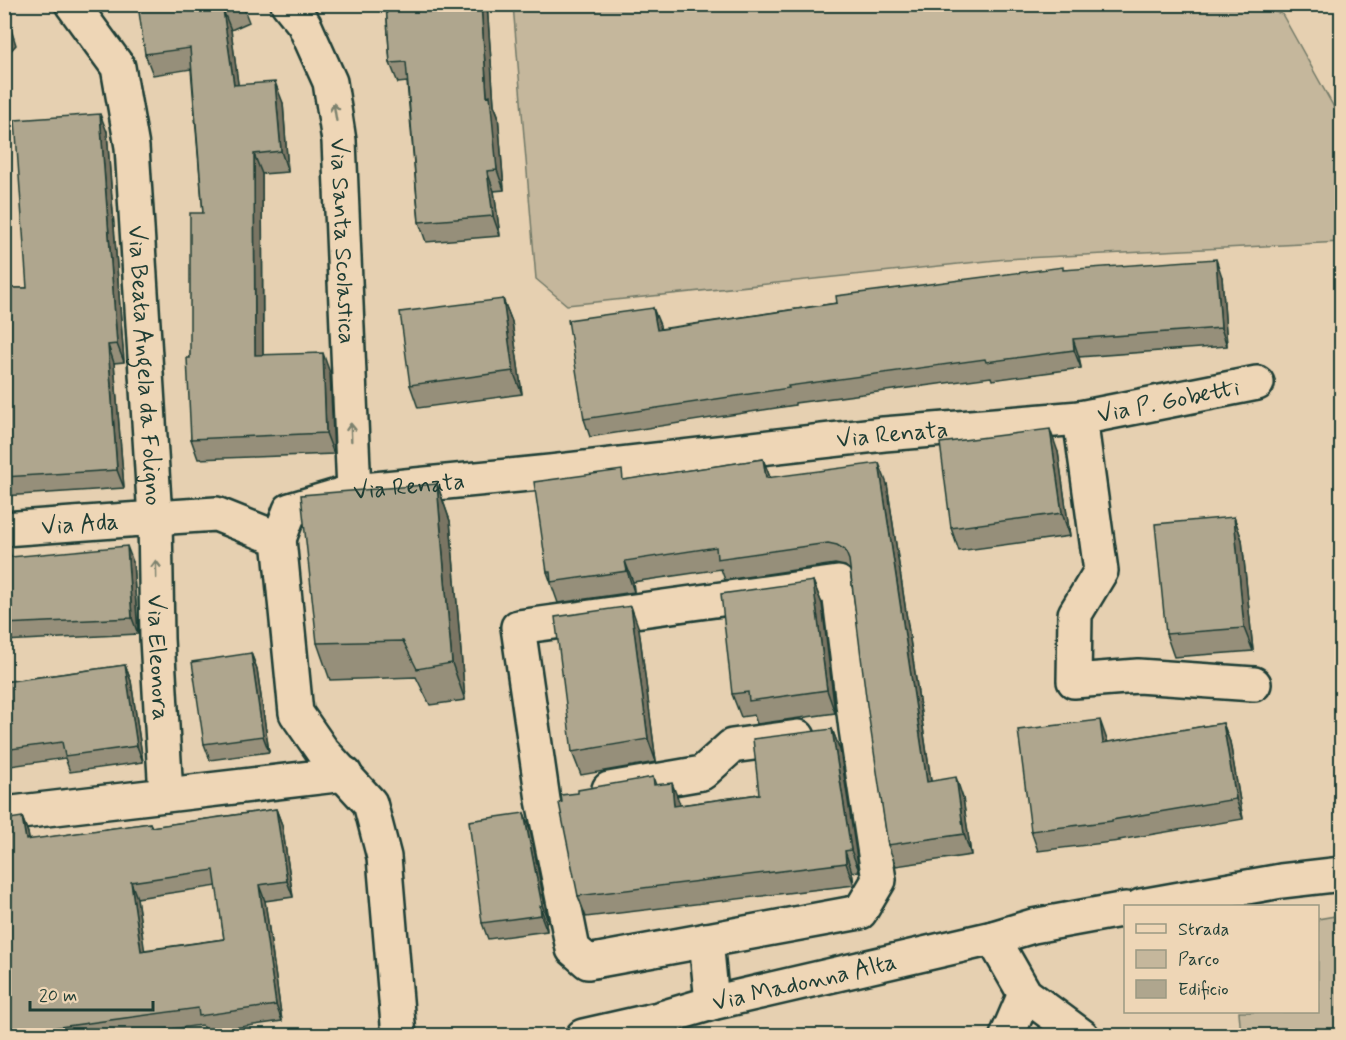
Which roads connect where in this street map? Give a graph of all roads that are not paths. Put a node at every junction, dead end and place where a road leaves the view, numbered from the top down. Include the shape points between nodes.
1 (72, 4) edge
2 (288, 4) edge
3 (1257, 383) dead end
4 (1080, 418) junction
5 (354, 490) junction
6 (155, 518) junction
7 (4, 528) edge
8 (279, 539) junction
9 (1254, 684) dead end
10 (856, 729) junction
11 (345, 774) junction
12 (166, 795) junction
13 (543, 800) junction
14 (4, 814) edge
15 (1341, 874) edge
16 (1147, 905) edge
17 (1124, 909) edge
18 (993, 938) junction
19 (706, 940) junction
20 (1024, 994) junction
21 (712, 1003) junction
22 (660, 1027) edge
23 (399, 1035) edge
24 (583, 1035) edge
25 (1007, 1035) edge
26 (1082, 1035) edge

1 - 6 street, Via Beata Angela da Foligno via 118,67 132,147
5 -> 2 street, Via Santa Scolastica via 339,141 330,82 304,24
3 - 4 street, Via P. Gobetti
4 - 5 street, Via Renata via 884,434
4 - 9 street via 1101,571 1075,614 1074,681 1138,676
5 - 8 street, Via Renata via 290,510
6 - 7 street, Via Ada
6 - 8 street, Via Beata Angela da Foligno via 216,514
12 -> 6 street, Via Eleonora
8 - 11 street via 275,604 296,713 323,752
10 - 13 street via 732,746 702,773
10 - 13 street via 838,583 518,627
10 - 19 street via 879,880 860,912
11 - 12 street
11 - 23 street via 370,803 384,857
12 - 14 street
13 - 19 street via 573,949 588,962
15 - 16 street
17 - 18 street, Via Madonna Alta via 1033,926
18 - 20 street
18 - 21 street, Via Madonna Alta
19 - 21 street
20 - 25 street
20 - 26 street
21 - 22 street, Via Madonna Alta
22 - 24 street, Via Madonna Alta

